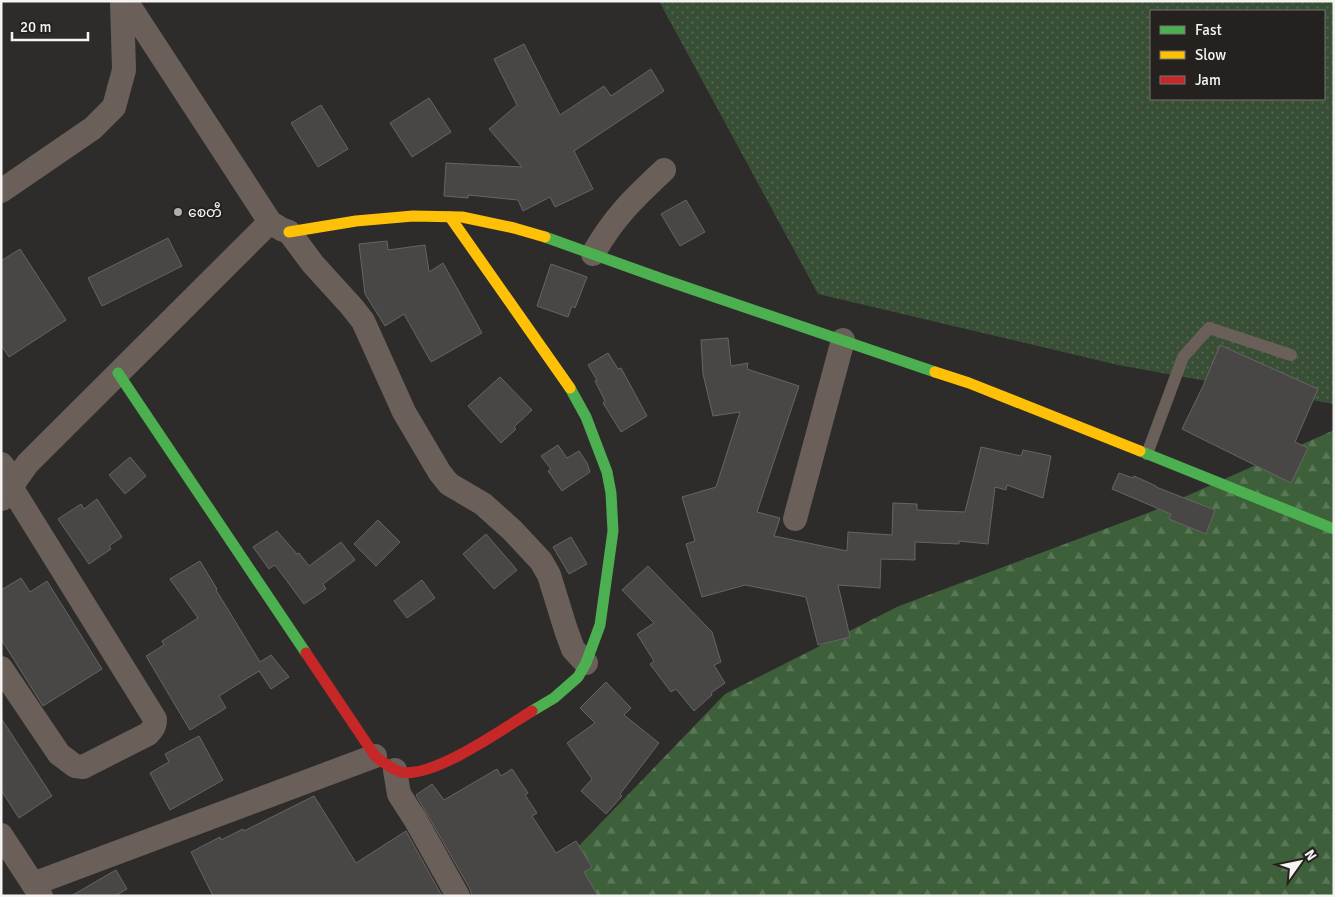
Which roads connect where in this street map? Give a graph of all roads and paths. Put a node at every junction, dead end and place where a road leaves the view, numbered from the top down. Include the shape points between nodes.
1 (124, 1) edge
2 (664, 170) dead end
3 (1, 191) edge
4 (450, 217) junction
5 (279, 227) junction
6 (592, 254) junction
7 (843, 340) junction
8 (1291, 355) dead end
9 (118, 373) junction
10 (1148, 454) junction
11 (7, 483) edge
12 (795, 519) dead end
13 (1334, 529) edge
14 (586, 663) junction
15 (1, 668) edge
16 (375, 756) junction
17 (395, 770) junction
18 (1, 835) edge
19 (37, 890) edge
20 (458, 896) edge

1 - 3 street via 124,70 114,107 92,128
1 - 5 street
2 - 6 street via 625,207
4 - 5 street via 413,216
4 - 6 street via 514,228
4 - 14 street via 569,385 607,472 613,531 600,625
5 - 9 street
5 - 14 street via 364,321 404,412 440,473 449,484 483,504 541,561 549,574 573,649
6 - 7 street
7 - 10 street via 969,383
7 - 12 street
8 - 10 lane via 1209,328 1183,357
9 - 11 street
9 - 16 street
10 - 13 street
11 - 15 street via 155,719 153,729 83,767 74,766 59,754
14 - 17 street via 578,676 554,698 454,758 413,773
16 - 17 street
16 - 19 street
17 - 20 street via 399,794
18 - 19 street

